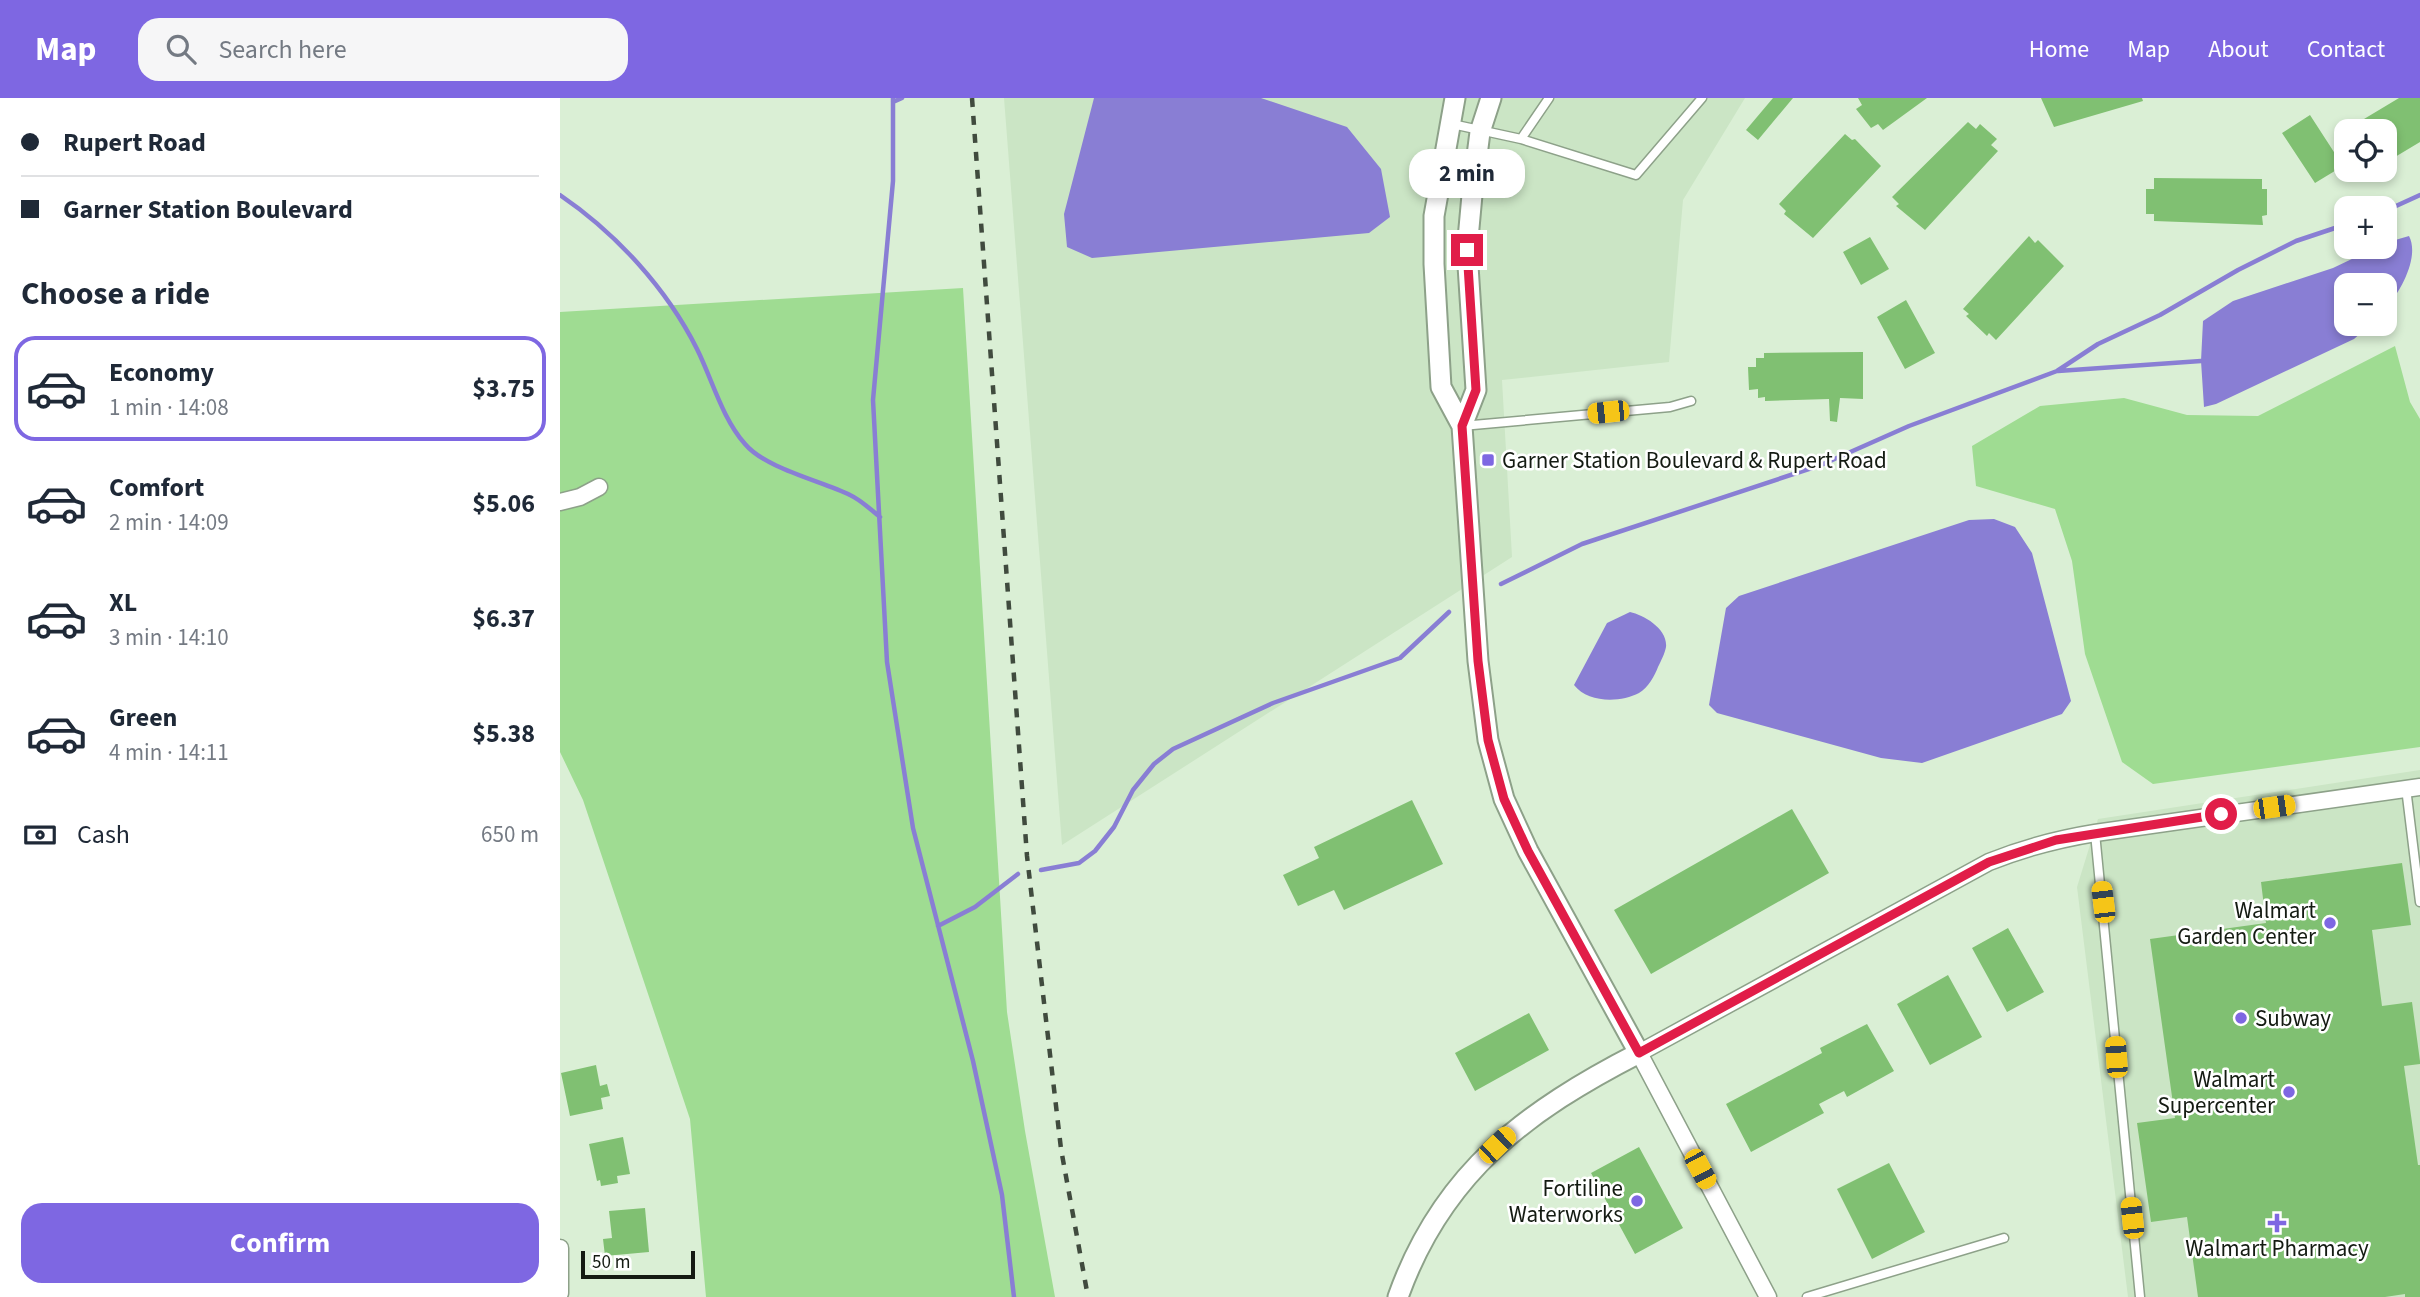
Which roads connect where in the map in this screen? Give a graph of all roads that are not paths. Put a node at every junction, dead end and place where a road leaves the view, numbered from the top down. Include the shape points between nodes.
1 (1455, 98) edge
2 (1491, 98) edge
3 (1549, 98) edge
4 (1702, 98) edge
5 (1449, 123) junction
6 (1480, 132) junction
7 (1521, 139) junction
8 (1691, 401) dead end
9 (1462, 426) junction
10 (599, 487) dead end
11 (560, 502) edge
12 (2413, 787) edge
13 (2095, 833) junction
14 (2420, 902) edge
15 (1639, 1053) junction
16 (2004, 1238) dead end
17 (560, 1248) edge
18 (560, 1293) edge
19 (1398, 1297) edge
20 (1768, 1297) edge
21 (1807, 1297) edge
22 (2140, 1297) edge

1 - 5 street
2 - 6 street
3 - 7 lane
4 - 7 lane via 1636,175
5 - 6 lane
5 - 9 street via 1434,216 1434,264 1441,387
6 - 7 lane
6 - 9 street via 1467,250 1476,390
8 - 9 lane via 1670,408
9 - 15 street via 1478,661 1488,740 1504,799
10 - 11 street
12 - 13 street
12 - 14 lane
13 - 15 street via 2056,840 1989,862
13 - 22 lane
15 - 19 street via 1541,1108 1489,1153 1451,1197 1421,1244
15 - 20 street
16 - 21 lane
17 - 18 street

